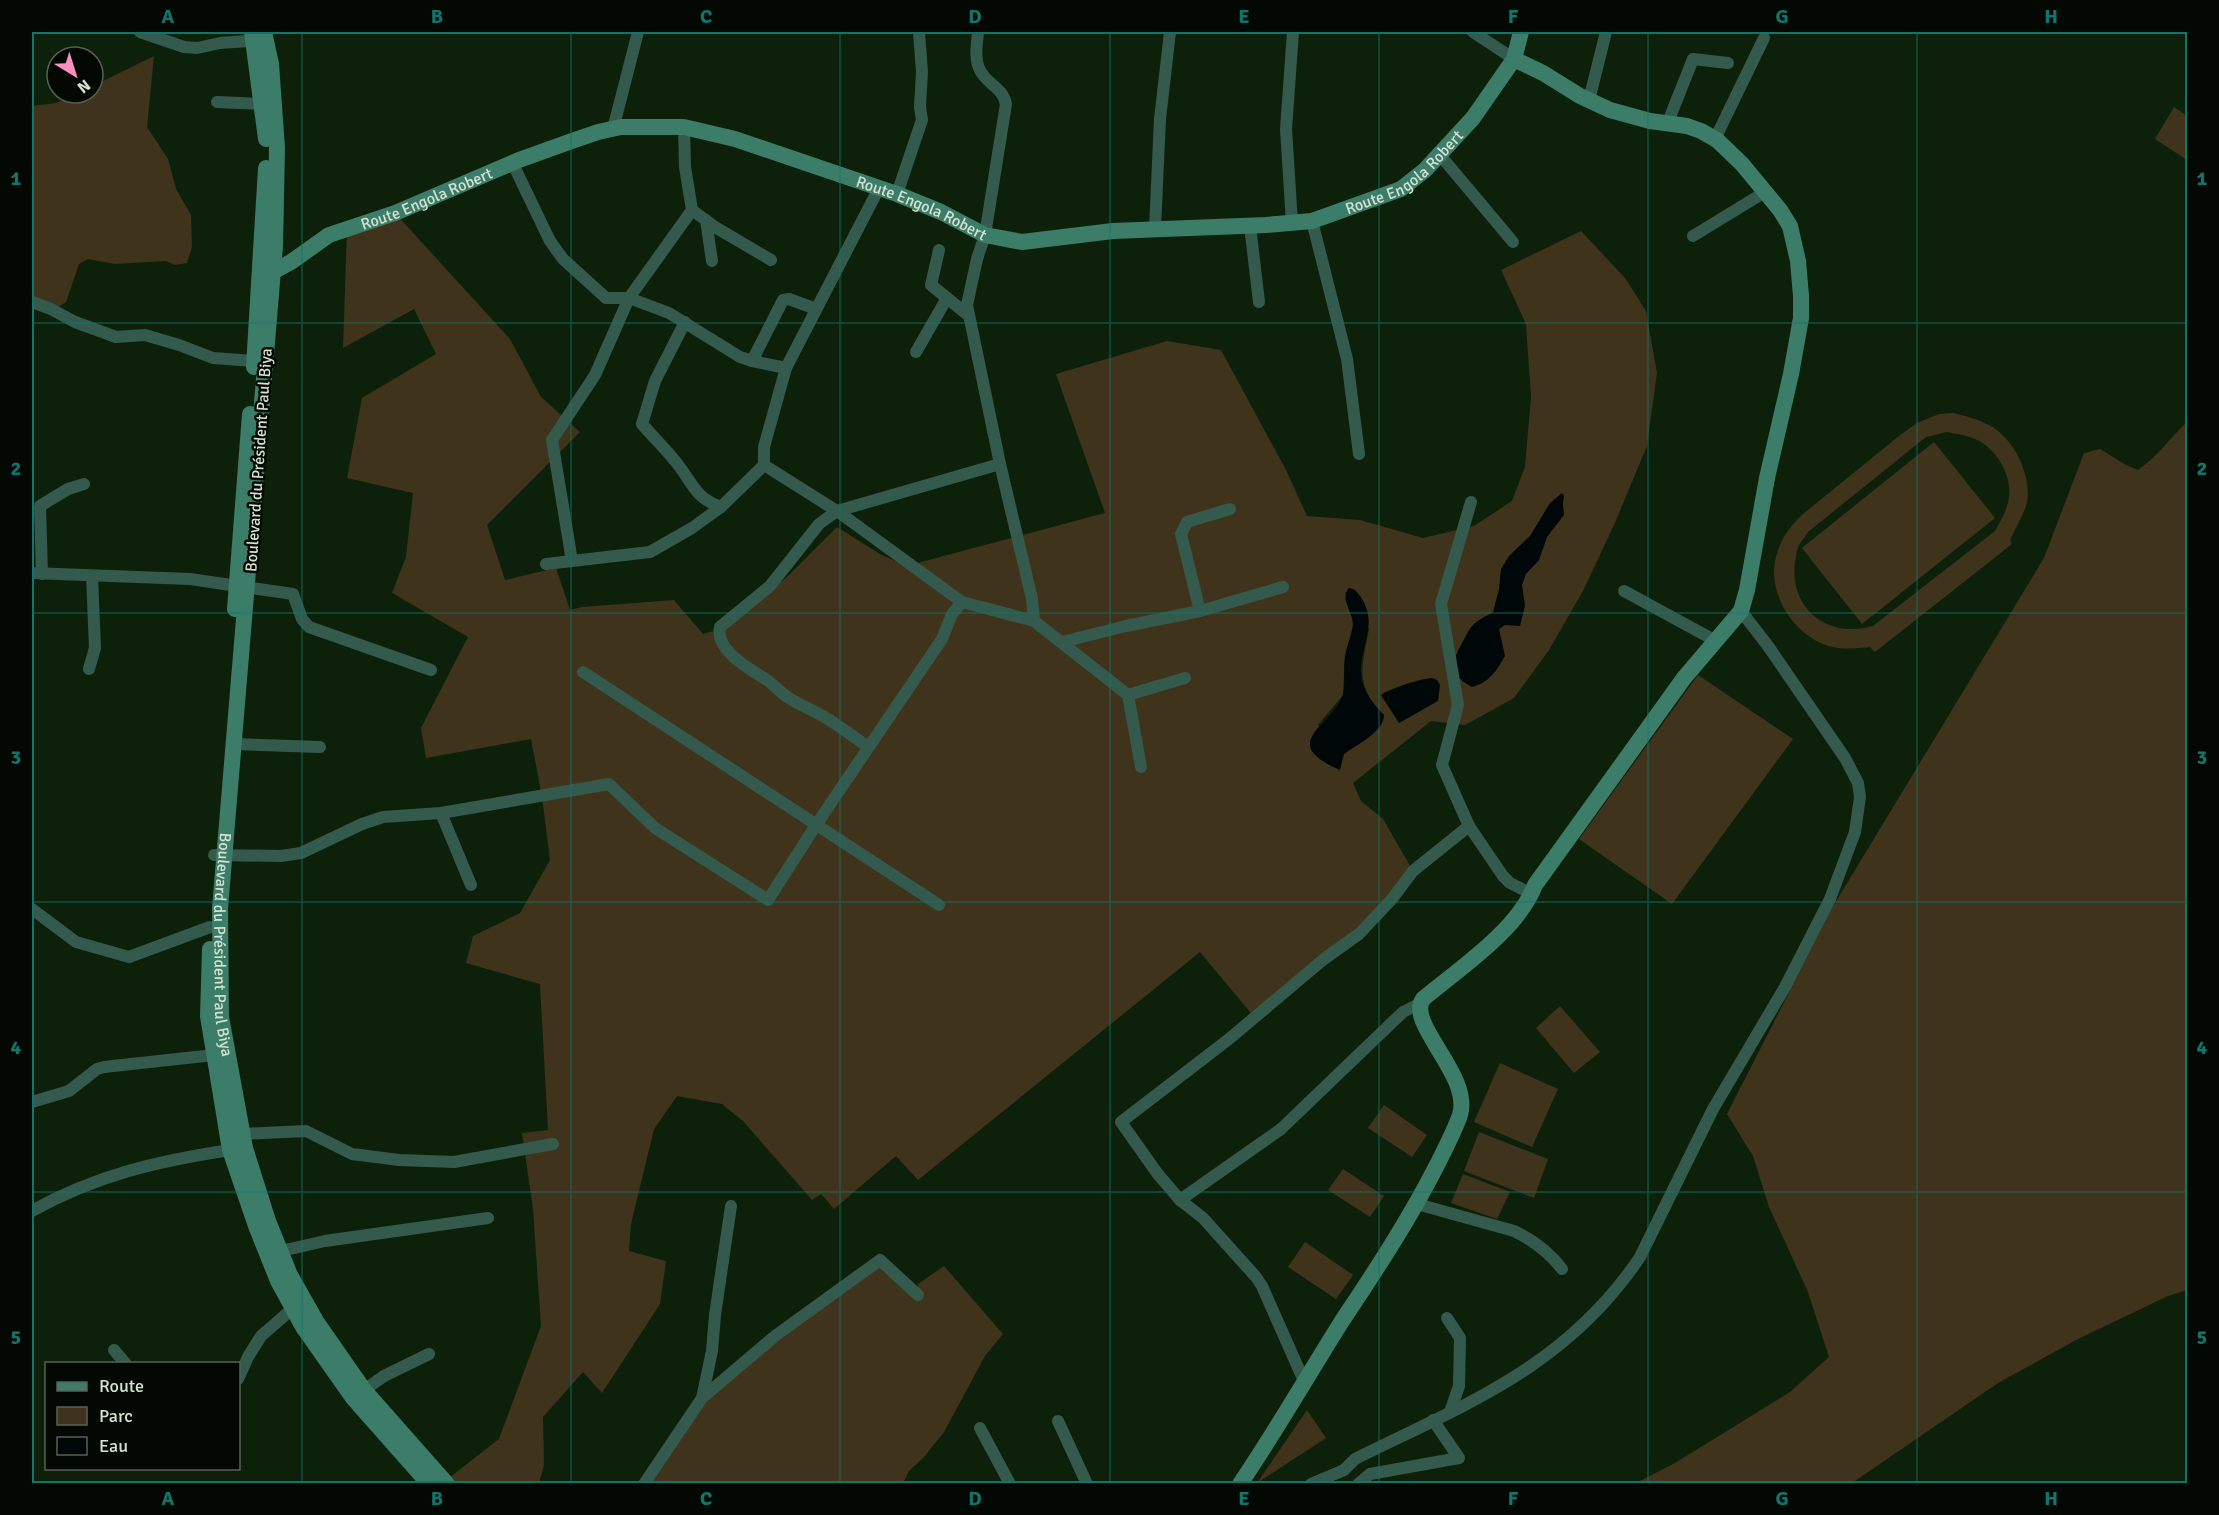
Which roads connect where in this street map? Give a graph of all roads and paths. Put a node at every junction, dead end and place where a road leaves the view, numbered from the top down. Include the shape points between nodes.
1 (140, 32) edge
2 (638, 32) edge
3 (919, 32) edge
4 (978, 32) edge
5 (1170, 32) edge
6 (1293, 32) edge
7 (1473, 32) edge
8 (1521, 32) edge
9 (1606, 32) edge
10 (258, 36) edge
11 (1764, 38) dead end
12 (1514, 59) junction
13 (1728, 63) dead end
14 (1589, 100) junction
15 (217, 102) dead end
16 (262, 104) junction
17 (1668, 122) junction
18 (684, 127) junction
19 (613, 129) junction
20 (1715, 139) junction
21 (1440, 156) junction
22 (513, 164) junction
23 (879, 188) junction
24 (1765, 192) junction
25 (897, 194) junction
26 (692, 210) junction
27 (706, 220) junction
28 (1312, 221) junction
29 (1292, 223) junction
30 (1250, 226) junction
31 (1155, 228) junction
32 (985, 235) junction
33 (1693, 236) dead end
34 (1513, 242) dead end
35 (939, 250) dead end
36 (771, 260) dead end
37 (712, 261) dead end
38 (267, 275) junction
39 (629, 298) junction
40 (947, 298) junction
41 (32, 302) edge
42 (1258, 302) dead end
43 (816, 309) junction
44 (968, 315) junction
45 (685, 322) junction
46 (916, 352) dead end
47 (254, 361) junction
48 (752, 361) junction
49 (786, 368) junction
50 (1359, 454) dead end
51 (1000, 464) junction
52 (764, 465) junction
53 (84, 484) dead end
54 (1471, 502) dead end
55 (721, 507) junction
56 (1230, 509) dead end
57 (837, 511) junction
58 (572, 561) junction
59 (546, 564) dead end
60 (37, 573) edge
61 (92, 576) junction
62 (242, 586) junction
63 (1283, 587) dead end
64 (1624, 591) dead end
65 (962, 602) junction
66 (1200, 611) junction
67 (1741, 611) junction
68 (1034, 621) junction
69 (1716, 641) junction
70 (1062, 642) junction
71 (89, 669) dead end
72 (431, 670) dead end
73 (583, 672) dead end
74 (1185, 678) dead end
75 (1128, 696) junction
76 (234, 744) junction
77 (320, 747) dead end
78 (868, 747) junction
79 (1141, 767) dead end
80 (441, 813) junction
81 (816, 825) junction
82 (1469, 826) junction
83 (220, 855) junction
84 (471, 885) dead end
85 (1532, 894) junction
86 (939, 905) dead end
87 (32, 909) edge
88 (210, 927) junction
89 (1419, 1004) junction
90 (214, 1055) junction
91 (32, 1102) edge
92 (242, 1134) junction
93 (553, 1144) dead end
94 (230, 1150) junction
95 (1180, 1200) junction
96 (1417, 1204) junction
97 (731, 1206) dead end
98 (32, 1211) edge
99 (488, 1218) dead end
100 (280, 1251) junction
101 (1562, 1269) dead end
102 (918, 1295) dead end
103 (298, 1304) junction
104 (1447, 1318) dead end
105 (114, 1350) dead end
106 (429, 1354) dead end
107 (124, 1362) edge
108 (240, 1375) edge
109 (1304, 1381) junction
110 (364, 1390) junction
111 (702, 1398) junction
112 (1450, 1412) junction
113 (1433, 1420) junction
114 (1058, 1421) dead end
115 (980, 1428) dead end
116 (429, 1484) edge
117 (447, 1484) edge
118 (644, 1484) edge
119 (1010, 1484) edge
120 (1087, 1484) edge
121 (1240, 1484) edge
122 (1311, 1484) edge
123 (1358, 1484) edge

1 - 10 street via 197,48
2 - 19 street
3 - 25 street via 922,120
4 - 32 street via 978,68 1002,92 1006,104
5 - 31 street via 1160,119
6 - 29 street via 1286,129
7 - 12 street
8 - 12 street, Route Engola Robert
9 - 14 street
10 - 16 street
10 - 38 street via 271,64 277,148
11 - 20 street
12 - 14 street
12 - 21 street, Route Engola Robert via 1473,118
13 - 17 street via 1692,59
14 - 17 street via 1610,111
15 - 16 street
16 - 38 street via 267,150
17 - 20 street
18 - 19 street, Route Engola Robert
18 - 23 street, Route Engola Robert via 767,149
18 - 26 street
19 - 22 street, Route Engola Robert
20 - 24 street
21 - 28 street, Route Engola Robert via 1401,189
21 - 34 street
22 - 38 street, Route Engola Robert via 395,213 329,235
22 - 39 street via 550,242 563,259 606,298
23 - 25 street, Route Engola Robert
23 - 43 street
24 - 33 street
24 - 67 street via 1785,218 1795,242 1802,308
25 - 32 street, Route Engola Robert
26 - 27 street
26 - 39 street
27 - 36 street
27 - 37 street
28 - 29 street, Route Engola Robert
28 - 50 street via 1347,359
29 - 30 street, Route Engola Robert
30 - 31 street, Route Engola Robert
30 - 42 street
31 - 32 street, Route Engola Robert via 1029,242
32 - 44 street via 967,305
35 - 40 street via 931,285
38 - 47 street, Boulevard du Président Paul Biya
38 - 62 street, Boulevard du Président Paul Biya
39 - 45 street
39 - 58 street via 595,375 552,440
40 - 44 street
40 - 46 street
41 - 47 street via 116,337 145,335 213,358
43 - 48 street via 783,300
43 - 49 street
44 - 51 street
45 - 48 street
45 - 55 street via 655,381 642,424 695,491
47 - 62 street, Boulevard du Président Paul Biya
48 - 49 street
49 - 52 street via 764,447
51 - 57 street
51 - 68 street
52 - 55 street
52 - 57 street
53 - 60 street via 40,506
54 - 82 street via 1441,604 1458,705 1442,765
55 - 58 street via 650,552
56 - 66 street via 1187,522 1181,534
57 - 65 street
57 - 78 street via 819,524 770,586 720,627 719,632 730,653 754,673
58 - 59 street
60 - 61 street
61 - 62 street via 190,579
61 - 71 street via 95,648
62 - 72 street via 293,594 302,620 309,627
62 - 76 street, Boulevard du Président Paul Biya
62 - 83 street, Boulevard du Président Paul Biya
63 - 66 street
64 - 69 street
65 - 68 street
65 - 78 street via 952,614 942,639
66 - 70 street
67 - 69 street
67 - 112 street via 1845,758 1858,783 1855,831 1842,869 1813,933 1713,1108 1657,1225 1625,1280 1597,1313 1558,1347 1507,1382
68 - 70 street
69 - 85 street via 1657,714
70 - 75 street
73 - 81 street
74 - 75 street
75 - 79 street
76 - 77 street
76 - 83 street, Boulevard du Président Paul Biya
78 - 81 street
80 - 81 street via 609,784 655,828 768,900
80 - 83 street via 373,819 301,853
80 - 84 street
81 - 86 street
82 - 85 street via 1503,876
82 - 95 street via 1413,871 1359,934 1121,1122
83 - 88 street, Boulevard du Président Paul Biya
83 - 92 street, Boulevard du Président Paul Biya via 221,1017
85 - 89 street via 1504,929
87 - 88 street via 76,942 129,957
88 - 90 street, Boulevard du Président Paul Biya via 208,1016
89 - 95 street via 1403,1012 1281,1129
89 - 96 street via 1428,1032 1457,1080 1461,1099 1453,1132
90 - 91 street via 104,1067 69,1090
90 - 94 street, Boulevard du Président Paul Biya
92 - 93 street via 306,1131 352,1154 454,1162
92 - 100 street, Boulevard du Président Paul Biya
94 - 98 street via 144,1165 75,1189
94 - 103 street, Boulevard du Président Paul Biya via 278,1281
95 - 109 street via 1203,1218 1256,1277
96 - 101 street via 1514,1231 1553,1257
96 - 109 street
97 - 111 street
99 - 100 street
100 - 103 street, Boulevard du Président Paul Biya
102 - 111 street via 880,1260 775,1336
103 - 108 street via 261,1336
103 - 110 street, Boulevard du Président Paul Biya via 316,1321
103 - 116 street, Boulevard du Président Paul Biya via 303,1327 352,1398
104 - 112 street via 1460,1338 1459,1386
105 - 107 street
106 - 110 street
109 - 121 street
110 - 117 street, Boulevard du Président Paul Biya
111 - 118 street
112 - 113 street
113 - 122 street
113 - 123 street via 1459,1458 1370,1473
114 - 120 street
115 - 119 street

